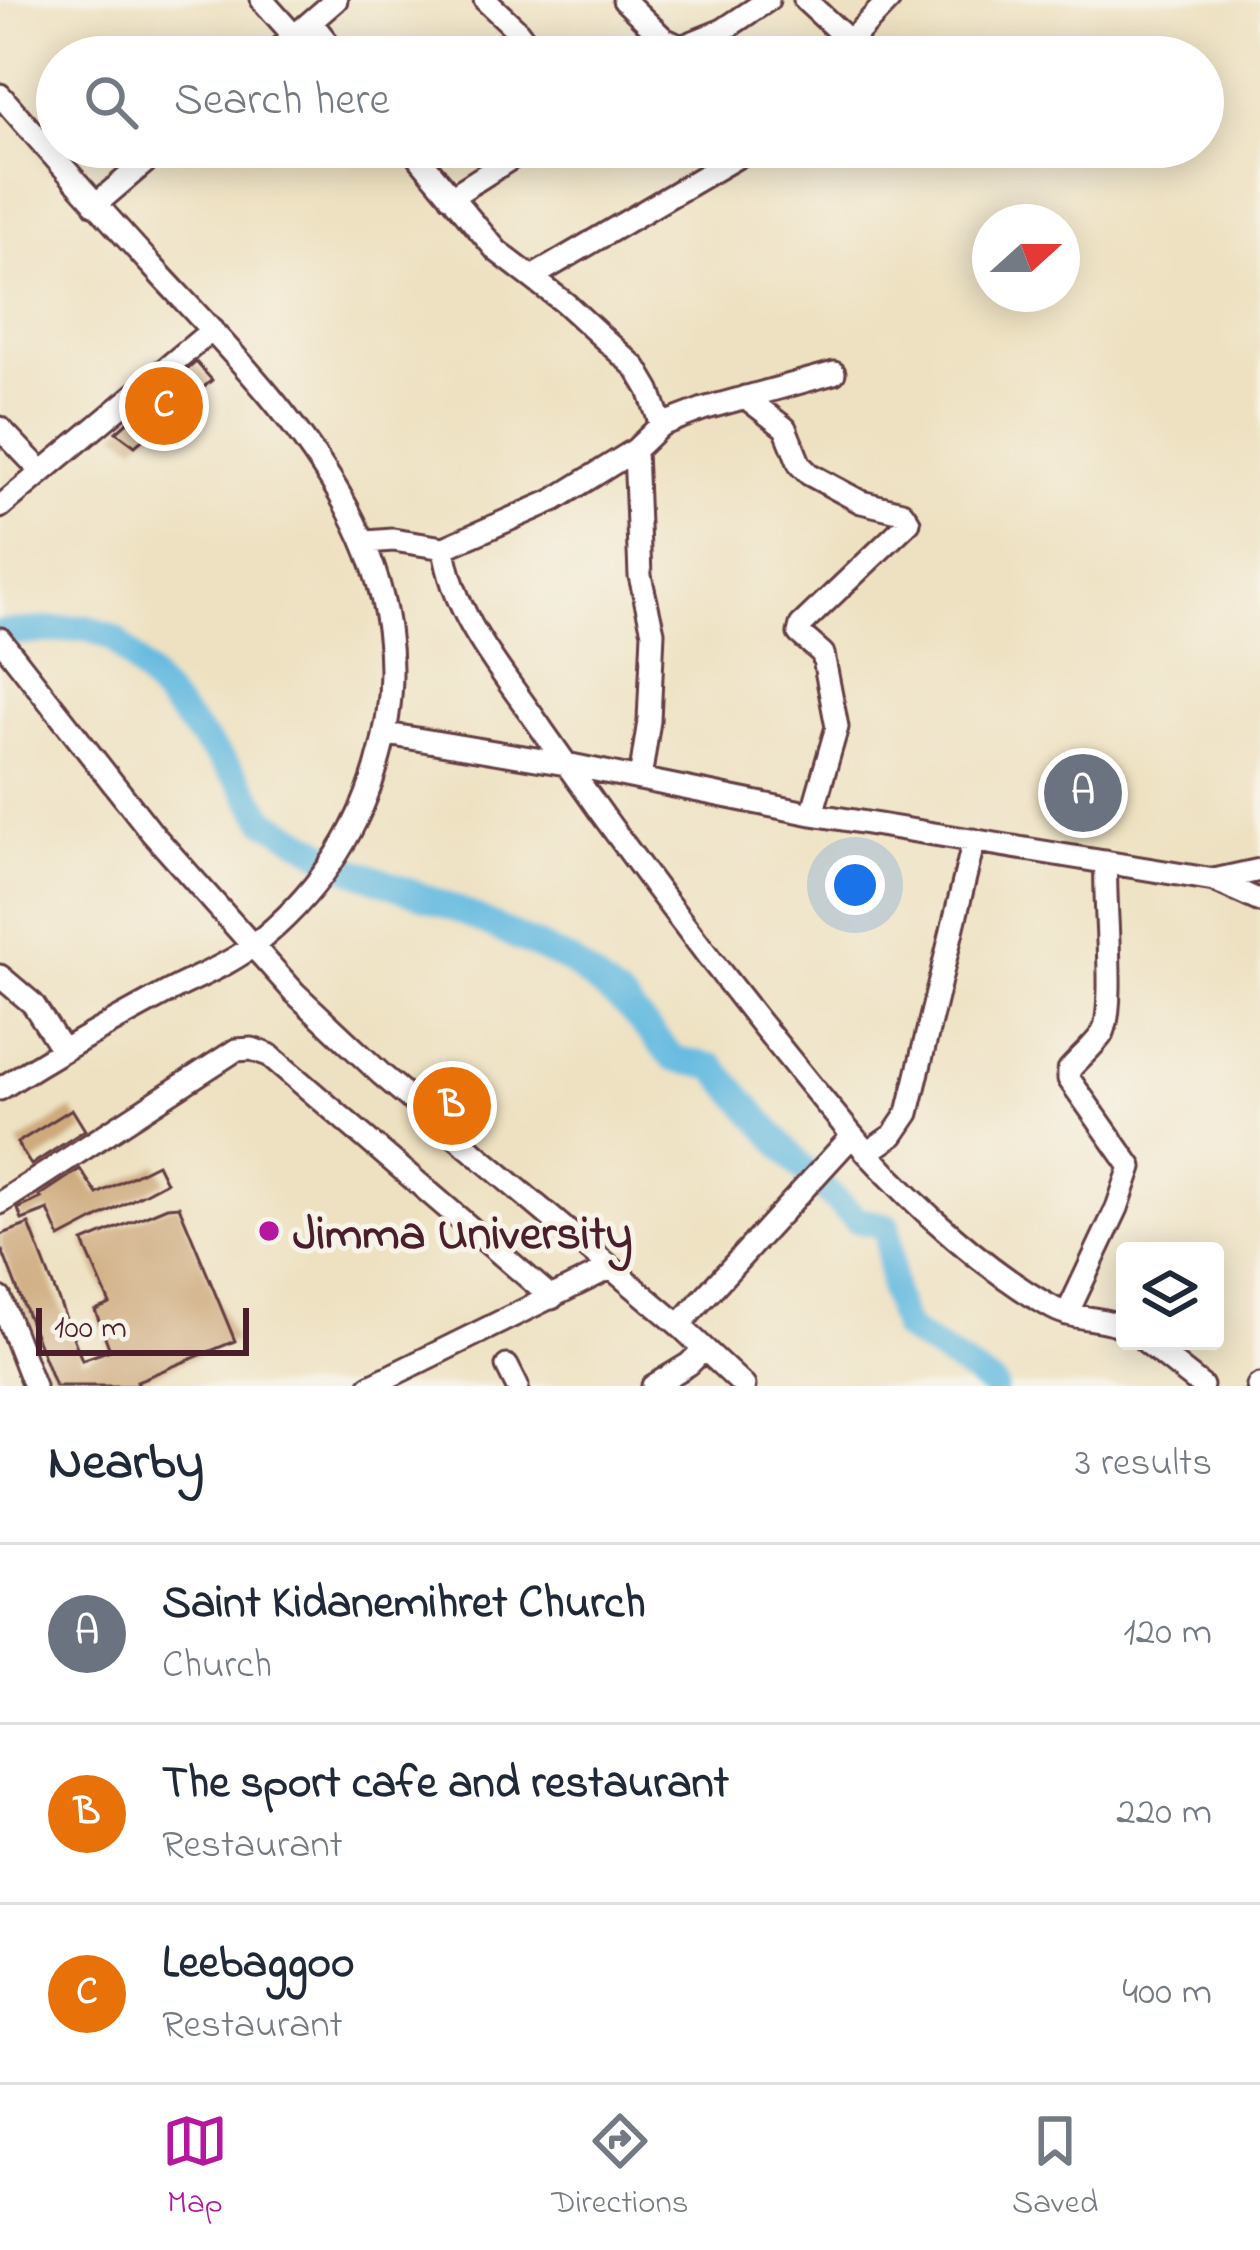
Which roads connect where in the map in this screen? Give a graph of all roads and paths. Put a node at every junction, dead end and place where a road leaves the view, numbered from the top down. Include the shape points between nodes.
1 (262, 0) edge
2 (336, 0) edge
3 (485, 0) edge
4 (624, 0) edge
5 (768, 0) edge
6 (805, 0) edge
7 (889, 0) edge
8 (303, 29) junction
9 (295, 36) edge
10 (312, 36) edge
11 (514, 36) edge
12 (661, 36) edge
13 (709, 36) edge
14 (844, 36) edge
15 (857, 36) edge
16 (0, 95) edge
17 (36, 137) edge
18 (63, 168) edge
19 (139, 168) edge
20 (430, 168) edge
21 (497, 168) edge
22 (718, 168) edge
23 (452, 197) junction
24 (95, 205) junction
25 (532, 277) junction
26 (212, 330) junction
27 (834, 373) dead end
28 (745, 397) junction
29 (661, 425) junction
30 (0, 428) edge
31 (635, 451) junction
32 (42, 472) junction
33 (0, 507) edge
34 (367, 542) junction
35 (444, 548) junction
36 (0, 639) edge
37 (387, 734) junction
38 (566, 764) junction
39 (640, 779) junction
40 (812, 814) junction
41 (974, 840) junction
42 (1106, 862) junction
43 (1260, 870) edge
44 (1214, 880) junction
45 (1260, 901) edge
46 (252, 947) junction
47 (0, 976) edge
48 (62, 1049) junction
49 (0, 1089) edge
50 (860, 1144) junction
51 (0, 1203) edge
52 (610, 1268) junction
53 (0, 1298) edge
54 (552, 1298) junction
55 (1067, 1314) junction
56 (679, 1324) junction
57 (1116, 1326) edge
58 (703, 1350) junction
59 (1156, 1350) edge
60 (34, 1386) edge
61 (370, 1386) edge
62 (653, 1386) edge
63 (744, 1386) edge
64 (1202, 1386) edge

1 - 8 street
2 - 8 street
3 - 11 street
4 - 12 street
5 - 13 street
6 - 14 street
7 - 15 street
8 - 9 street
8 - 10 street
16 - 17 street
18 - 24 street
19 - 24 street
20 - 23 street
21 - 23 street
22 - 25 street
23 - 25 street via 497,251
24 - 26 street
25 - 29 street via 636,368
26 - 32 street
26 - 34 street via 322,460
27 - 28 street
28 - 29 street
28 - 40 street via 784,428 809,474 909,521 801,625 823,654 837,727
29 - 31 street
30 - 32 street
31 - 35 street via 554,500
31 - 39 street via 640,576 653,632
32 - 33 street
34 - 35 street
34 - 37 street via 390,633
35 - 38 street via 470,625
36 - 46 street
37 - 38 street
37 - 46 street via 361,813 325,875
38 - 39 street
38 - 50 street
39 - 40 street
40 - 41 street
41 - 42 street
41 - 50 street via 908,1113 893,1135
42 - 44 street
42 - 55 street via 1108,1021 1069,1078 1131,1167
43 - 44 street
44 - 45 street
46 - 48 street
46 - 52 street via 382,1075
47 - 48 street via 33,1004
48 - 49 street
50 - 55 street via 906,1196
50 - 56 street
51 - 54 street via 236,1050 252,1049 269,1055
52 - 54 street
52 - 56 street
53 - 60 street
54 - 61 street
55 - 57 street
56 - 58 street
58 - 62 street
58 - 63 street
59 - 64 street

